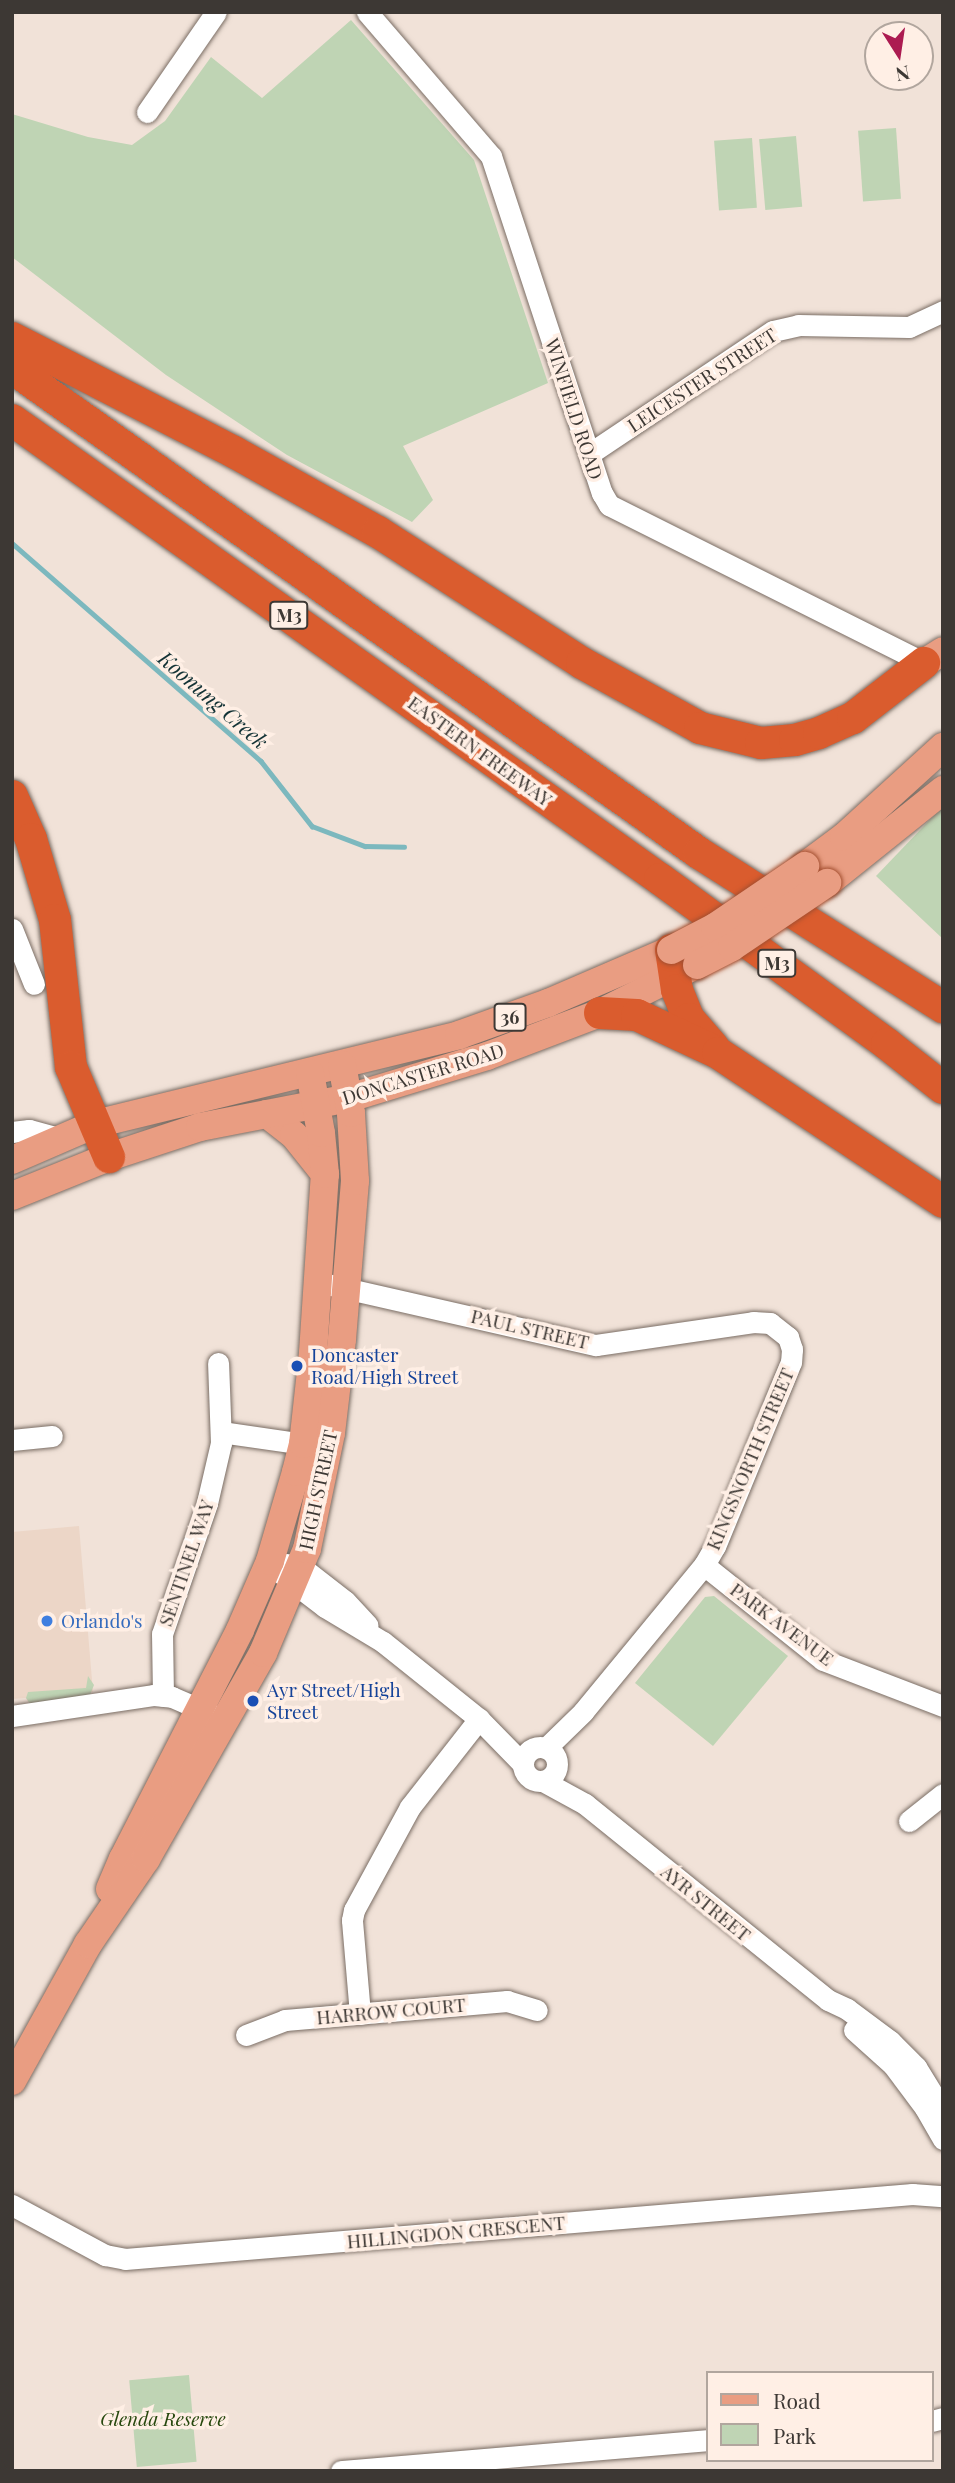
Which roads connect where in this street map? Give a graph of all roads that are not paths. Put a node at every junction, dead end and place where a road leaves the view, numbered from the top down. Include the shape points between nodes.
1 (216, 12) edge
2 (377, 15) edge
3 (148, 112) dead end
4 (943, 311) edge
5 (12, 338) edge
6 (12, 368) edge
7 (12, 420) edge
8 (589, 454) junction
9 (934, 657) edge
10 (943, 747) edge
11 (943, 790) edge
12 (12, 796) edge
13 (816, 875) junction
14 (12, 929) edge
15 (681, 964) junction
16 (34, 984) dead end
17 (943, 1007) edge
18 (600, 1013) junction
19 (718, 1053) junction
20 (342, 1065) junction
21 (310, 1073) junction
22 (393, 1086) junction
23 (943, 1088) edge
24 (349, 1098) junction
25 (316, 1106) junction
26 (267, 1114) junction
27 (95, 1124) junction
28 (12, 1132) edge
29 (62, 1139) junction
30 (354, 1144) junction
31 (109, 1157) junction
32 (12, 1160) edge
33 (325, 1174) junction
34 (12, 1179) edge
35 (46, 1183) junction
36 (12, 1196) edge
37 (943, 1202) edge
38 (318, 1282) junction
39 (346, 1286) junction
40 (783, 1331) joint
41 (218, 1363) dead end
42 (221, 1432) junction
43 (331, 1433) junction
44 (52, 1436) dead end
45 (12, 1440) edge
46 (303, 1444) junction
47 (270, 1560) junction
48 (704, 1565) junction
49 (296, 1575) junction
50 (163, 1696) junction
51 (941, 1699) edge
52 (214, 1715) junction
53 (12, 1716) edge
54 (479, 1719) junction
55 (542, 1761) junction
56 (943, 1794) edge
57 (909, 1821) dead end
58 (537, 2010) dead end
59 (360, 2014) junction
60 (246, 2035) dead end
61 (12, 2081) edge
62 (940, 2123) edge
63 (943, 2185) edge
64 (912, 2194) junction
65 (943, 2196) edge
66 (12, 2205) edge
67 (706, 2440) edge
68 (350, 2470) edge

1 - 3 street
2 - 8 street, WINFIELD ROAD via 491,156
4 - 8 street, LEICESTER STREET via 909,327 798,325 773,331
5 - 9 highway via 366,525 582,663 700,728 761,743 794,740 853,718
6 - 17 highway, M3 via 699,853
7 - 23 highway, EASTERN FREEWAY / M3 via 670,886
8 - 9 street, WINFIELD ROAD via 602,493 614,509
10 - 13 main road, DONCASTER ROAD / 36 via 844,837
11 - 13 main road, DONCASTER ROAD / 36
12 - 27 highway via 45,881 60,956 67,1049
13 - 15 main road, DONCASTER ROAD / 36, bridge via 732,947
14 - 16 street
15 - 18 main road, DONCASTER ROAD / 36
15 - 19 highway via 689,1019
15 - 20 main road, DONCASTER ROAD / 36 via 459,1035
18 - 19 highway via 637,1015
18 - 22 main road, DONCASTER ROAD / 36
19 - 37 highway
20 - 21 main road, DONCASTER ROAD / 36
20 - 24 main road, HIGH STREET
21 - 25 main road, HIGH STREET
21 - 27 main road, DONCASTER ROAD / 36
22 - 24 main road, DONCASTER ROAD / 36
22 - 30 main road via 365,1114
24 - 25 main road, DONCASTER ROAD / 36
24 - 30 main road, HIGH STREET
25 - 26 main road, DONCASTER ROAD / 36
25 - 33 main road, HIGH STREET
26 - 31 main road, DONCASTER ROAD / 36 via 200,1127
26 - 33 main road via 293,1135
27 - 29 main road, DONCASTER ROAD / 36
27 - 31 highway
28 - 29 street via 29,1130
29 - 32 main road, DONCASTER ROAD / 36
30 - 39 main road, HIGH STREET
31 - 35 main road, DONCASTER ROAD / 36
33 - 38 main road, HIGH STREET
34 - 35 main road via 36,1170
35 - 36 main road, DONCASTER ROAD / 36
38 - 39 street, PAUL STREET
38 - 46 main road, HIGH STREET
39 - 40 street, PAUL STREET via 596,1345 753,1322 770,1323
39 - 43 main road, HIGH STREET
40 - 48 street, KINGSNORTH STREET via 790,1343 791,1362 725,1525
41 - 42 street, SENTINEL WAY
42 - 46 street
42 - 50 street, SENTINEL WAY via 207,1503 162,1634
43 - 46 street
43 - 49 main road, HIGH STREET via 316,1514
44 - 45 street
46 - 47 main road, HIGH STREET
47 - 49 street, AYR STREET
47 - 52 main road, HIGH STREET
48 - 51 street, PARK AVENUE via 823,1660
48 - 55 street, KINGSNORTH STREET
49 - 52 main road, HIGH STREET via 263,1653
49 - 54 street, AYR STREET
50 - 52 street
50 - 53 street
52 - 61 main road, HIGH STREET via 123,1859 88,1944
54 - 55 street, AYR STREET
54 - 59 street via 410,1807 354,1910
55 - 62 street, AYR STREET via 585,1804 828,2000 839,2017 892,2065
56 - 57 street
58 - 59 street, HARROW COURT via 507,2001
59 - 60 street, HARROW COURT via 285,2020
63 - 64 street, HILLINGDON CRESCENT
64 - 65 street, HILLINGDON CRESCENT
64 - 66 street, HILLINGDON CRESCENT via 125,2259 105,2255
67 - 68 street

